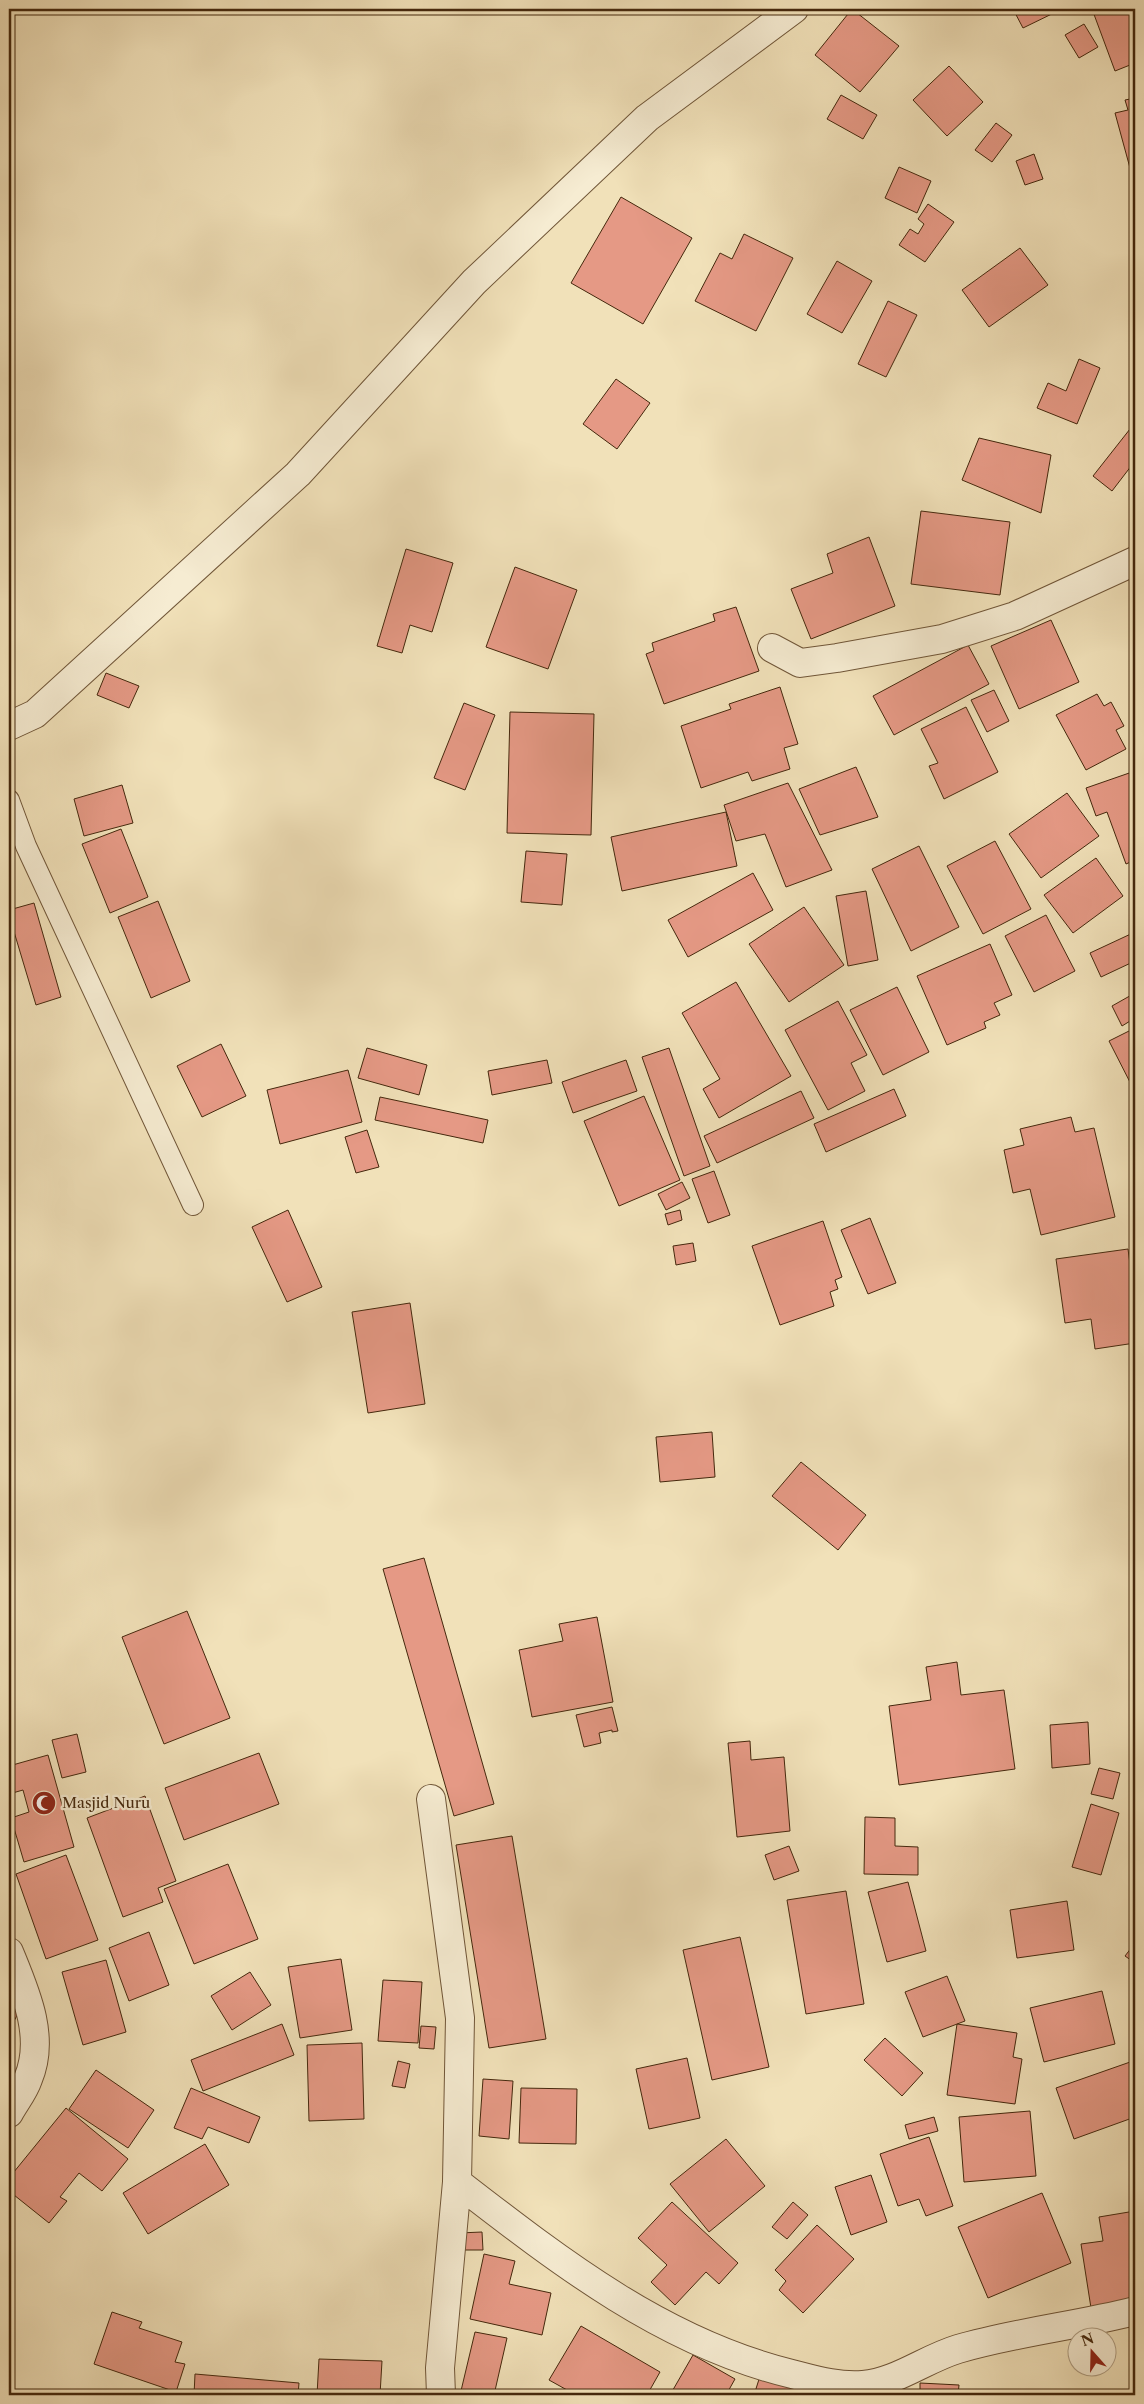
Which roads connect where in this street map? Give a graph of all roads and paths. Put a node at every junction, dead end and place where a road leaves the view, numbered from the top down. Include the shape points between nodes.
1 (794, 9) edge
2 (1135, 561) edge
3 (772, 648) dead end
4 (9, 726) edge
5 (9, 800) edge
6 (193, 1205) dead end
7 (431, 1799) dead end
8 (9, 1952) edge
9 (9, 2113) edge
10 (457, 2182) junction
11 (1135, 2311) edge
12 (887, 2388) edge
13 (441, 2395) edge

1 - 4 street via 647,118 474,282 298,474 35,714
2 - 3 street via 1014,616 942,639 800,663
5 - 6 lane via 26,846
7 - 10 street via 460,2018
8 - 9 street via 29,1999 35,2054 28,2079
10 - 12 street via 546,2251 611,2295 683,2335 760,2367 834,2385
10 - 13 street via 440,2368
11 - 12 street via 953,2350

